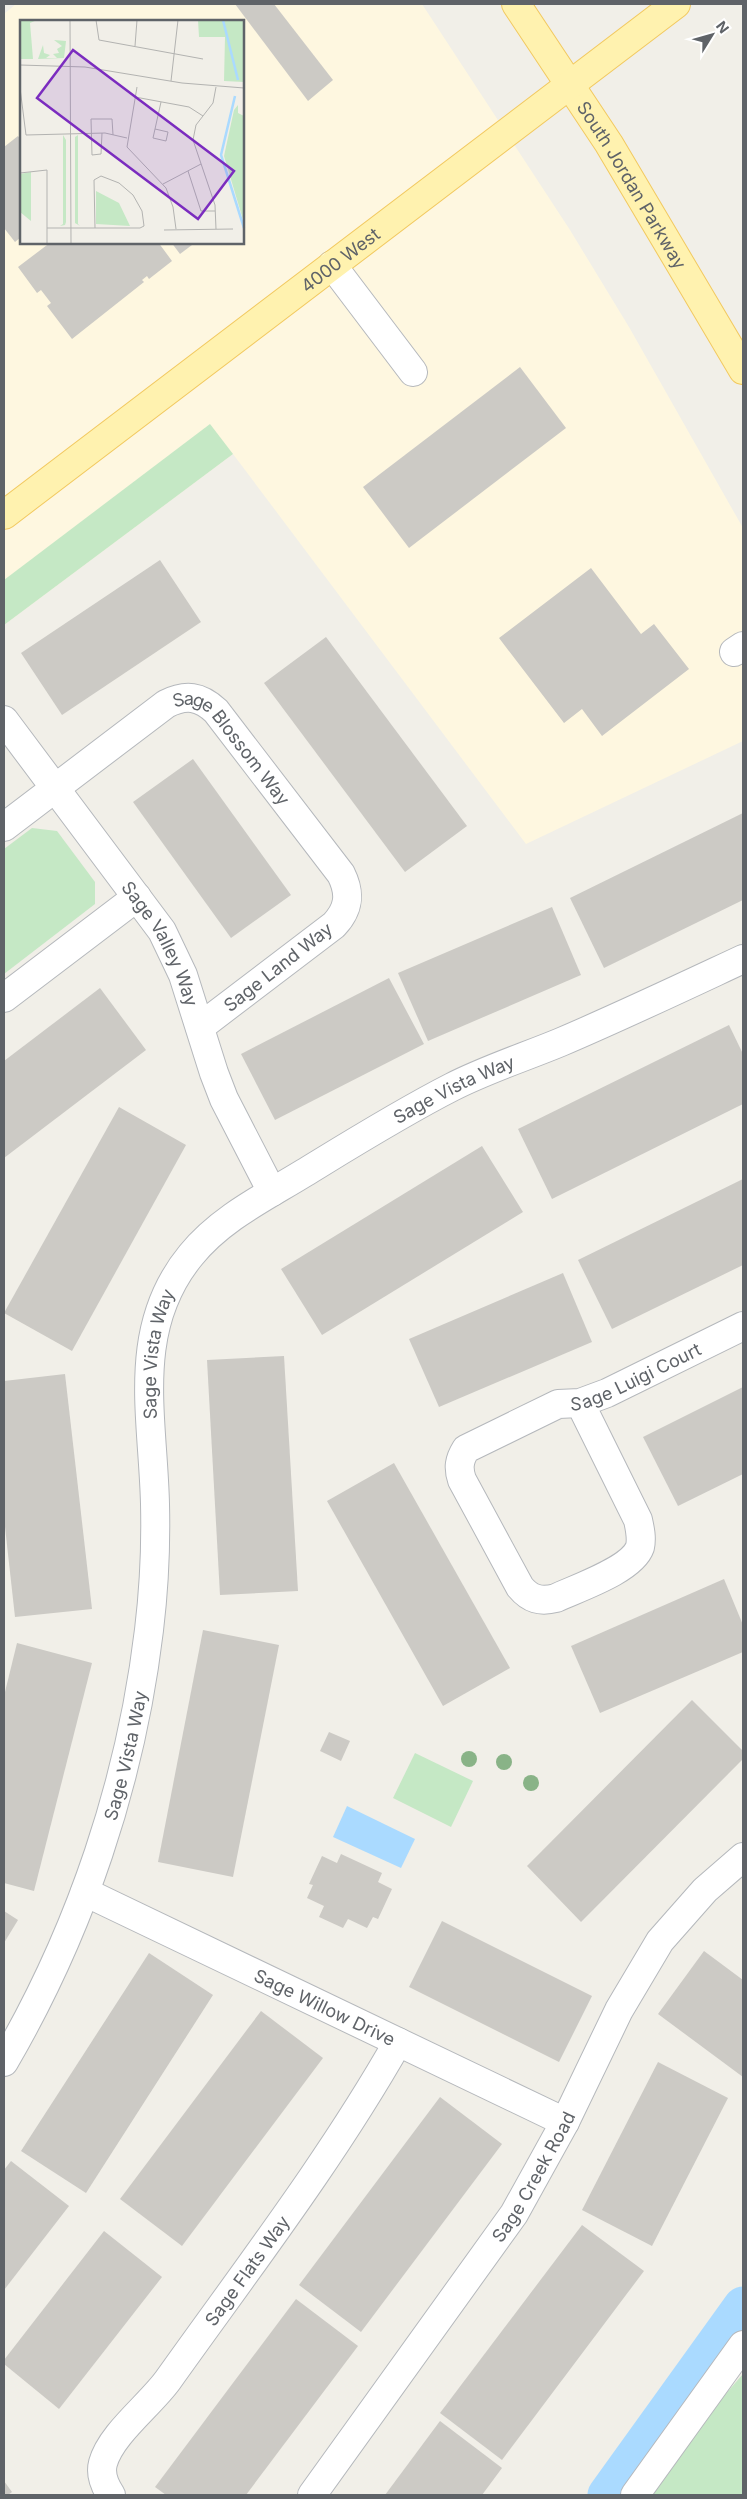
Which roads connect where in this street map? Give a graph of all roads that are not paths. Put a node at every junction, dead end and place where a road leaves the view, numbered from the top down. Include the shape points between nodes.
1 (516, 4) edge
2 (676, 4) edge
3 (570, 84) junction
4 (332, 265) junction
5 (743, 370) edge
6 (413, 372) dead end
7 (4, 515) edge
8 (4, 720) edge
9 (55, 788) junction
10 (4, 827) edge
11 (137, 897) junction
12 (348, 901) joint
13 (743, 960) edge
14 (4, 998) edge
15 (200, 1027) junction
16 (272, 1192) junction
17 (743, 1326) edge
18 (580, 1402) junction
19 (743, 1857) edge
20 (85, 1892) junction
21 (398, 2042) junction
22 (4, 2062) edge
23 (565, 2122) junction
24 (743, 2345) edge
25 (111, 2495) edge
26 (312, 2495) edge
27 (636, 2495) edge

1 - 3 main road, South Jordan Parkway
2 - 3 main road, 4000 West
3 - 4 main road, 4000 West
3 - 5 main road, South Jordan Parkway
4 - 6 street
4 - 7 main road, 4000 West
8 - 9 street, Sage Valley Way
9 - 10 street, Sage Blossom Way
9 - 11 street, Sage Valley Way
9 - 12 street, Sage Blossom Way via 166,704 178,698 192,697 206,702 341,874 347,887
11 - 14 street
11 - 15 street, Sage Valley Way via 162,931 183,975
12 - 15 street, Sage Land Way via 343,915 334,925
13 - 16 street, Sage Vista Way via 559,1043 454,1086
15 - 16 street, Sage Valley Way via 228,1108
16 - 20 street, Sage Vista Way via 232,1216 190,1256 161,1306 153,1333 148,1362 156,1506 149,1628 126,1758 108,1826
17 - 18 street, Sage Luigi Court via 607,1393
18 - 18 street, Sage Luigi Court via 638,1520 640,1547 622,1567 546,1601 527,1594 520,1586 467,1488 459,1470 460,1459 475,1442 558,1404
19 - 23 street, Sage Creek Road via 705,1890 660,1941 619,2010
20 - 21 street, Sage Willow Drive
20 - 22 street, Sage Vista Way via 50,1973
21 - 23 street, Sage Willow Drive
21 - 25 street, Sage Flats Way via 336,2143 167,2382 115,2442 103,2464 104,2482
23 - 26 street, Sage Creek Road via 514,2214
24 - 27 street

